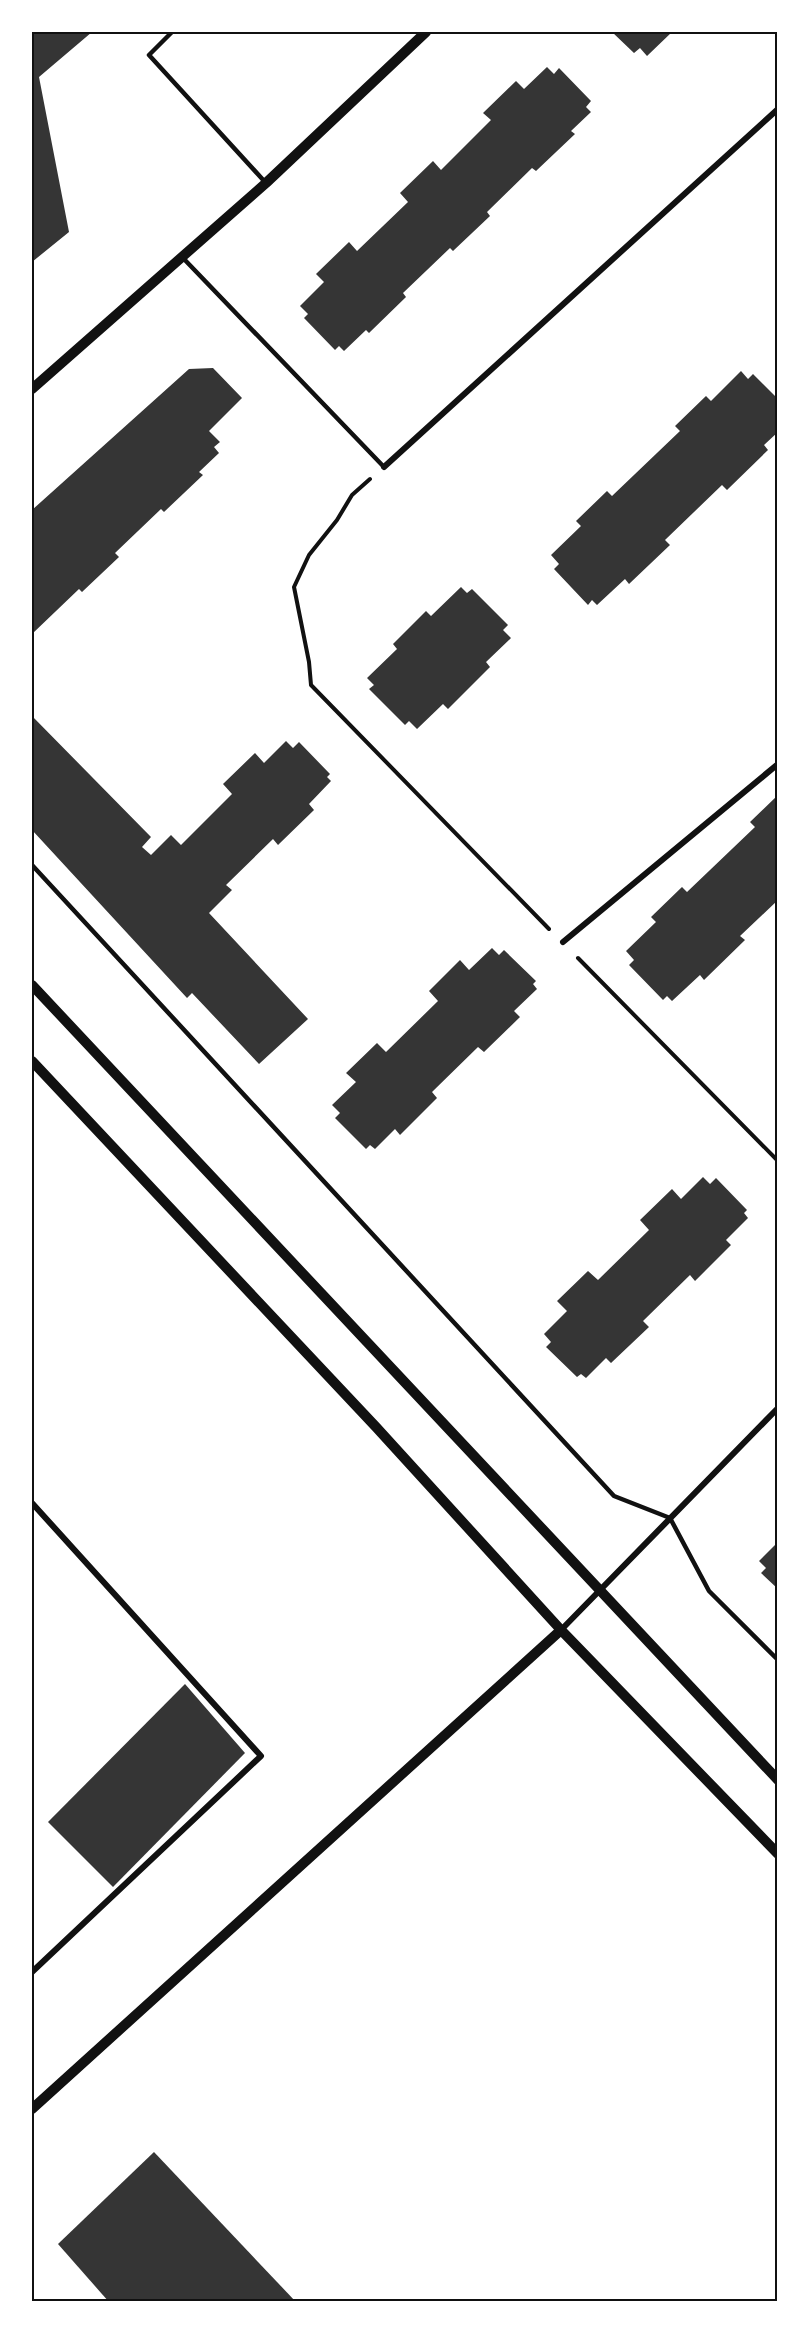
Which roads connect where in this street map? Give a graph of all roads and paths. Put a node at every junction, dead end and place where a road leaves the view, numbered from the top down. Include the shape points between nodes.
1 (172, 32) edge
2 (426, 32) edge
3 (777, 109) edge
4 (266, 183) junction
5 (183, 258) junction
6 (32, 389) edge
7 (384, 467) junction
8 (777, 764) edge
9 (32, 865) edge
10 (563, 942) junction
11 (32, 985) edge
12 (32, 1062) edge
13 (777, 1161) edge
14 (777, 1408) edge
15 (32, 1503) edge
16 (670, 1518) junction
17 (600, 1590) junction
18 (561, 1630) junction
19 (777, 1660) edge
20 (777, 1780) edge
21 (777, 1854) edge
22 (32, 1972) edge
23 (32, 2109) edge

1 - 4 lane via 149,55
2 - 4 street
3 - 7 street
4 - 5 street
5 - 6 street
5 - 7 lane
7 - 10 path via 352,495 309,555 294,587 310,685
8 - 10 street
9 - 16 lane via 614,1496
10 - 13 path
11 - 17 street
12 - 18 street
14 - 16 street
15 - 22 street via 261,1755
16 - 17 street
16 - 19 lane via 709,1591
17 - 18 street
17 - 20 street
18 - 21 street
18 - 23 street

